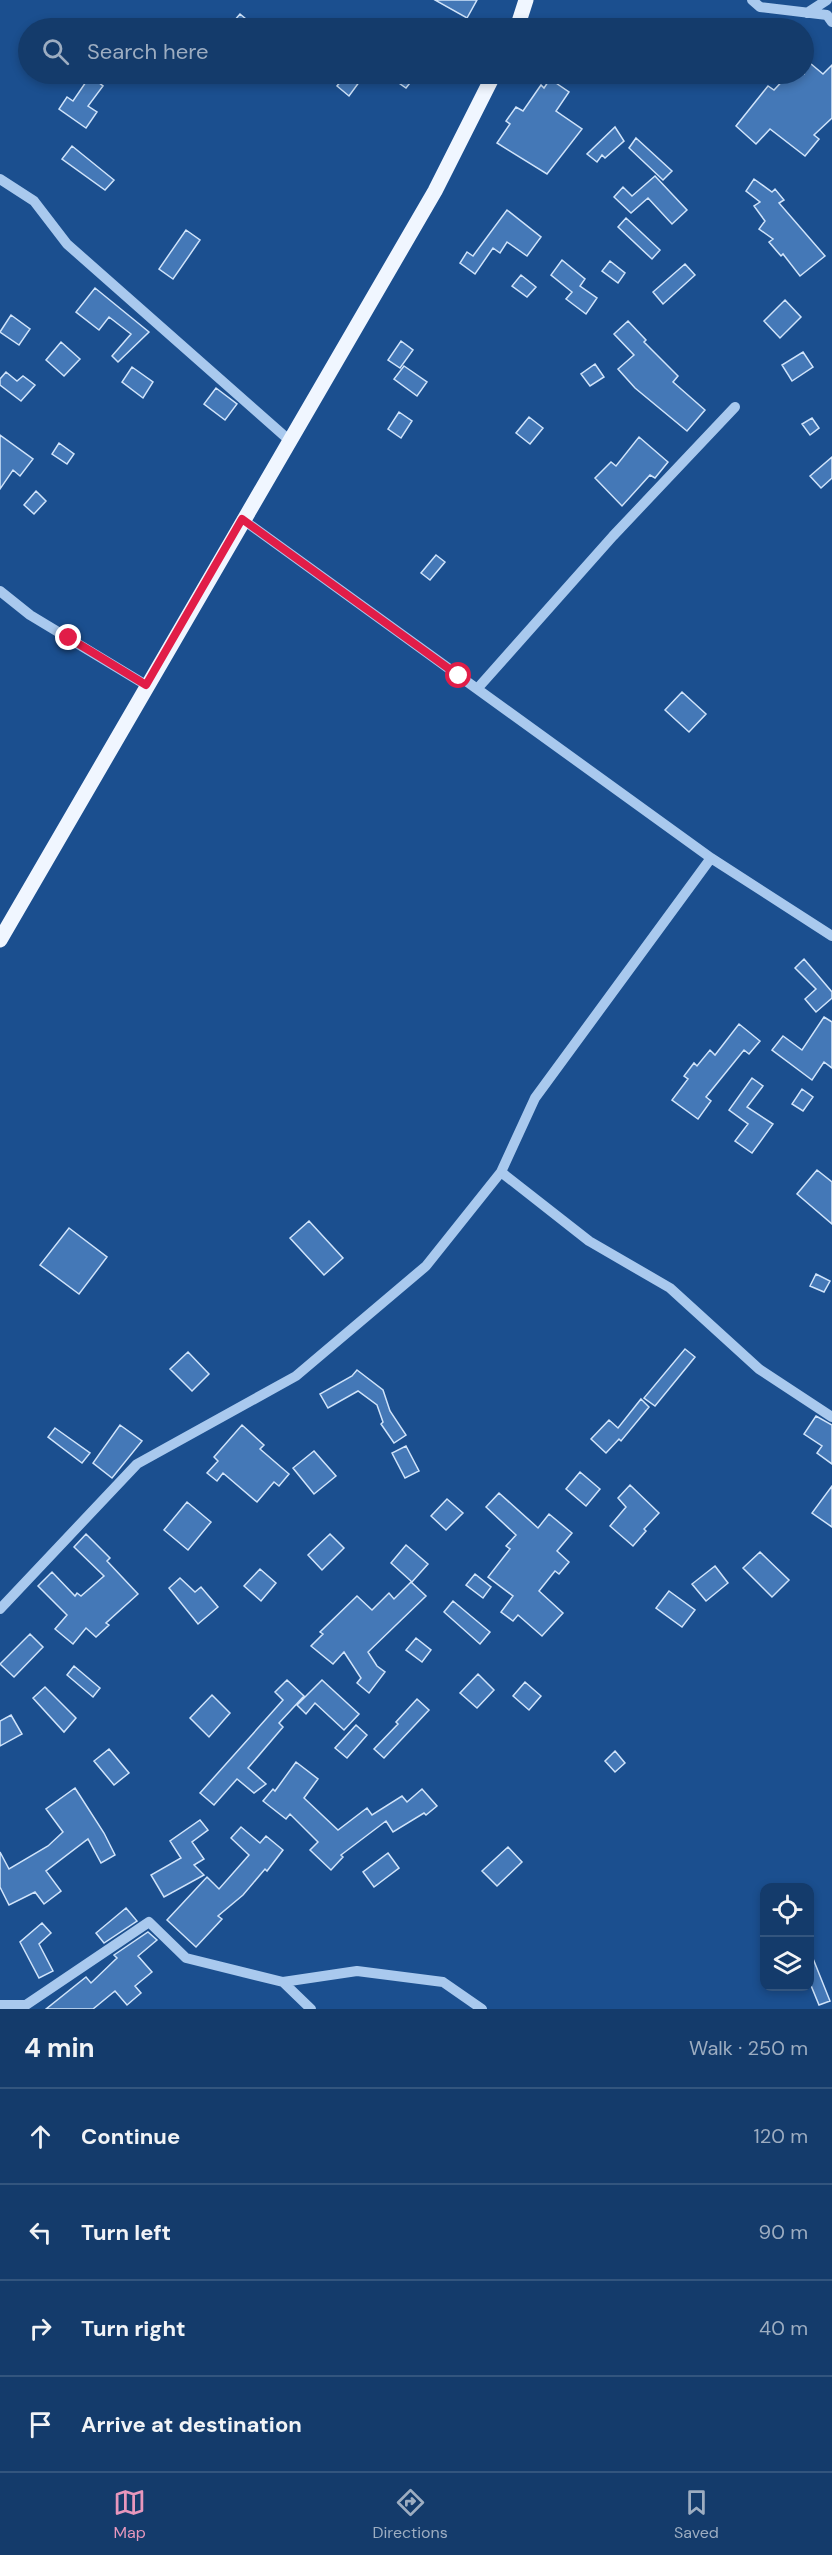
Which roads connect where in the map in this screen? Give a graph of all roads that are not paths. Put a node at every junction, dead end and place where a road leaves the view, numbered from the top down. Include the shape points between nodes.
1 (526, 0) edge
2 (752, 0) edge
3 (827, 0) edge
4 (807, 13) junction
5 (520, 18) edge
6 (832, 22) edge
7 (489, 84) edge
8 (0, 179) edge
9 (735, 407) dead end
10 (289, 440) junction
11 (242, 519) junction
12 (0, 591) edge
13 (146, 685) junction
14 (477, 689) junction
15 (711, 858) junction
16 (832, 936) edge
17 (0, 940) edge
18 (501, 1172) junction
19 (832, 1417) edge
20 (0, 1609) edge
21 (283, 1982) junction
22 (0, 2005) edge
23 (310, 2009) edge
24 (482, 2009) edge

1 - 5 main road
2 - 4 street via 760,7
3 - 4 street
4 - 6 street via 826,15
7 - 10 main road via 435,191
8 - 10 street via 34,201 68,244
9 - 14 street
10 - 11 main road
11 - 13 main road
11 - 14 street
12 - 13 street via 30,615
13 - 17 main road
14 - 15 street
15 - 16 street
15 - 18 street via 535,1098
18 - 19 street via 589,1240 670,1288 759,1369
18 - 20 street via 426,1266 296,1376 137,1464
21 - 22 street via 186,1958 149,1922 26,2005
21 - 23 street
21 - 24 street via 357,1971 379,1973 443,1982

